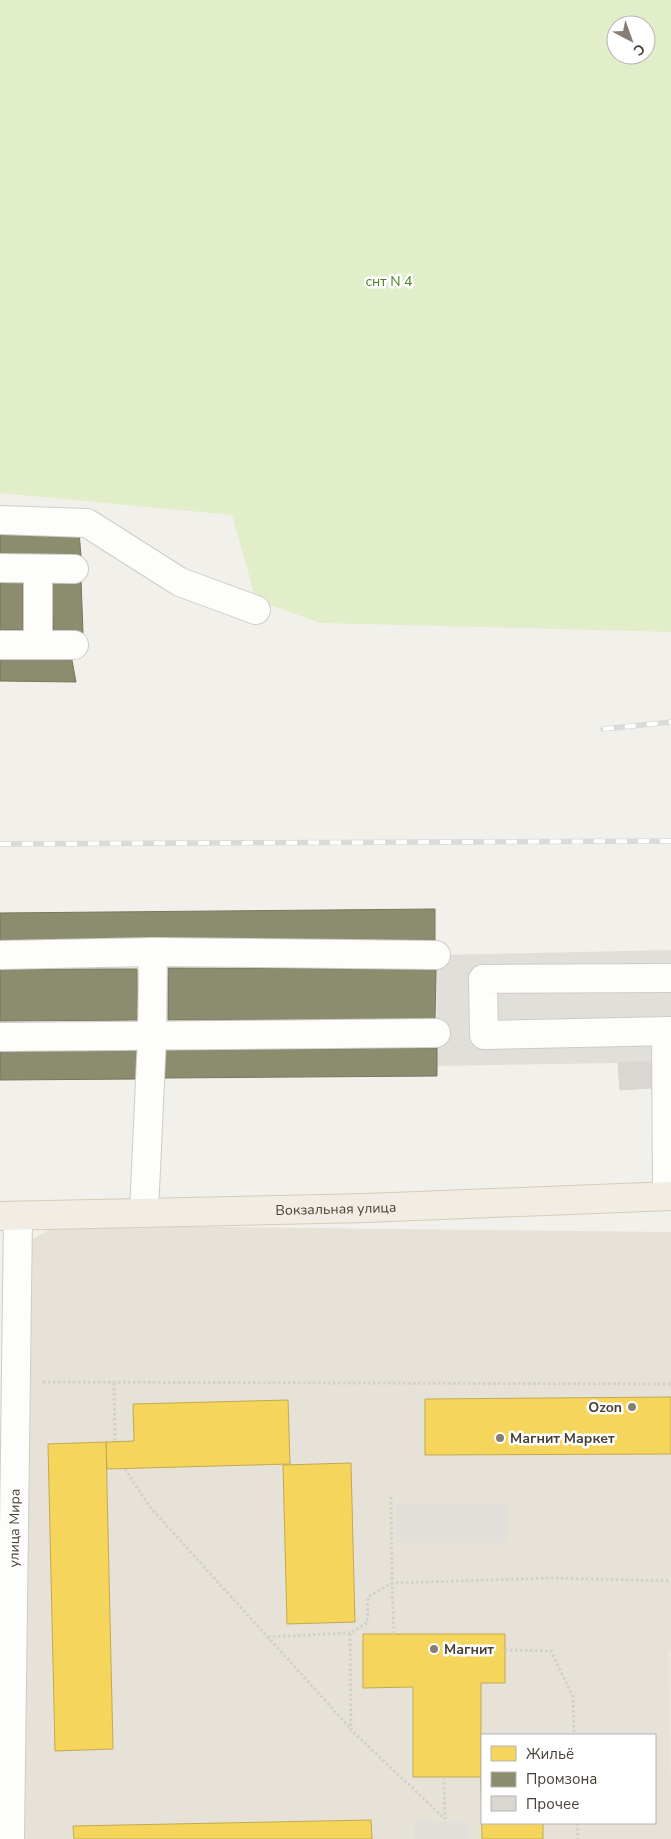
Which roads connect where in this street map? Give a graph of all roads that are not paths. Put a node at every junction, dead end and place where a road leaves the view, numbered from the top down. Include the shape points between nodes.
1 (0, 520) edge
2 (0, 568) edge
3 (38, 568) junction
4 (74, 569) dead end
5 (256, 610) dead end
6 (0, 644) edge
7 (38, 645) junction
8 (74, 645) dead end
9 (153, 952) junction
10 (0, 954) edge
11 (436, 955) dead end
12 (671, 978) edge
13 (668, 1031) edge
14 (436, 1034) dead end
15 (0, 1037) edge
16 (152, 1037) junction
17 (669, 1196) edge
18 (144, 1212) junction
19 (9, 1216) edge
20 (7, 1629) edge
21 (10, 1839) edge

1 - 5 street via 87,523 180,582
2 - 3 street
3 - 4 street
3 - 7 street
6 - 7 street
7 - 8 street
9 - 10 street
9 - 11 street
9 - 16 street
12 - 13 street via 483,979 484,1035
13 - 17 street
14 - 16 street
15 - 16 street
16 - 18 street
17 - 18 main road, Вокзальная улица via 366,1208
18 - 19 main road, Вокзальная улица
19 - 20 street, улица Мира via 15,1382
20 - 21 street, улица Мира

